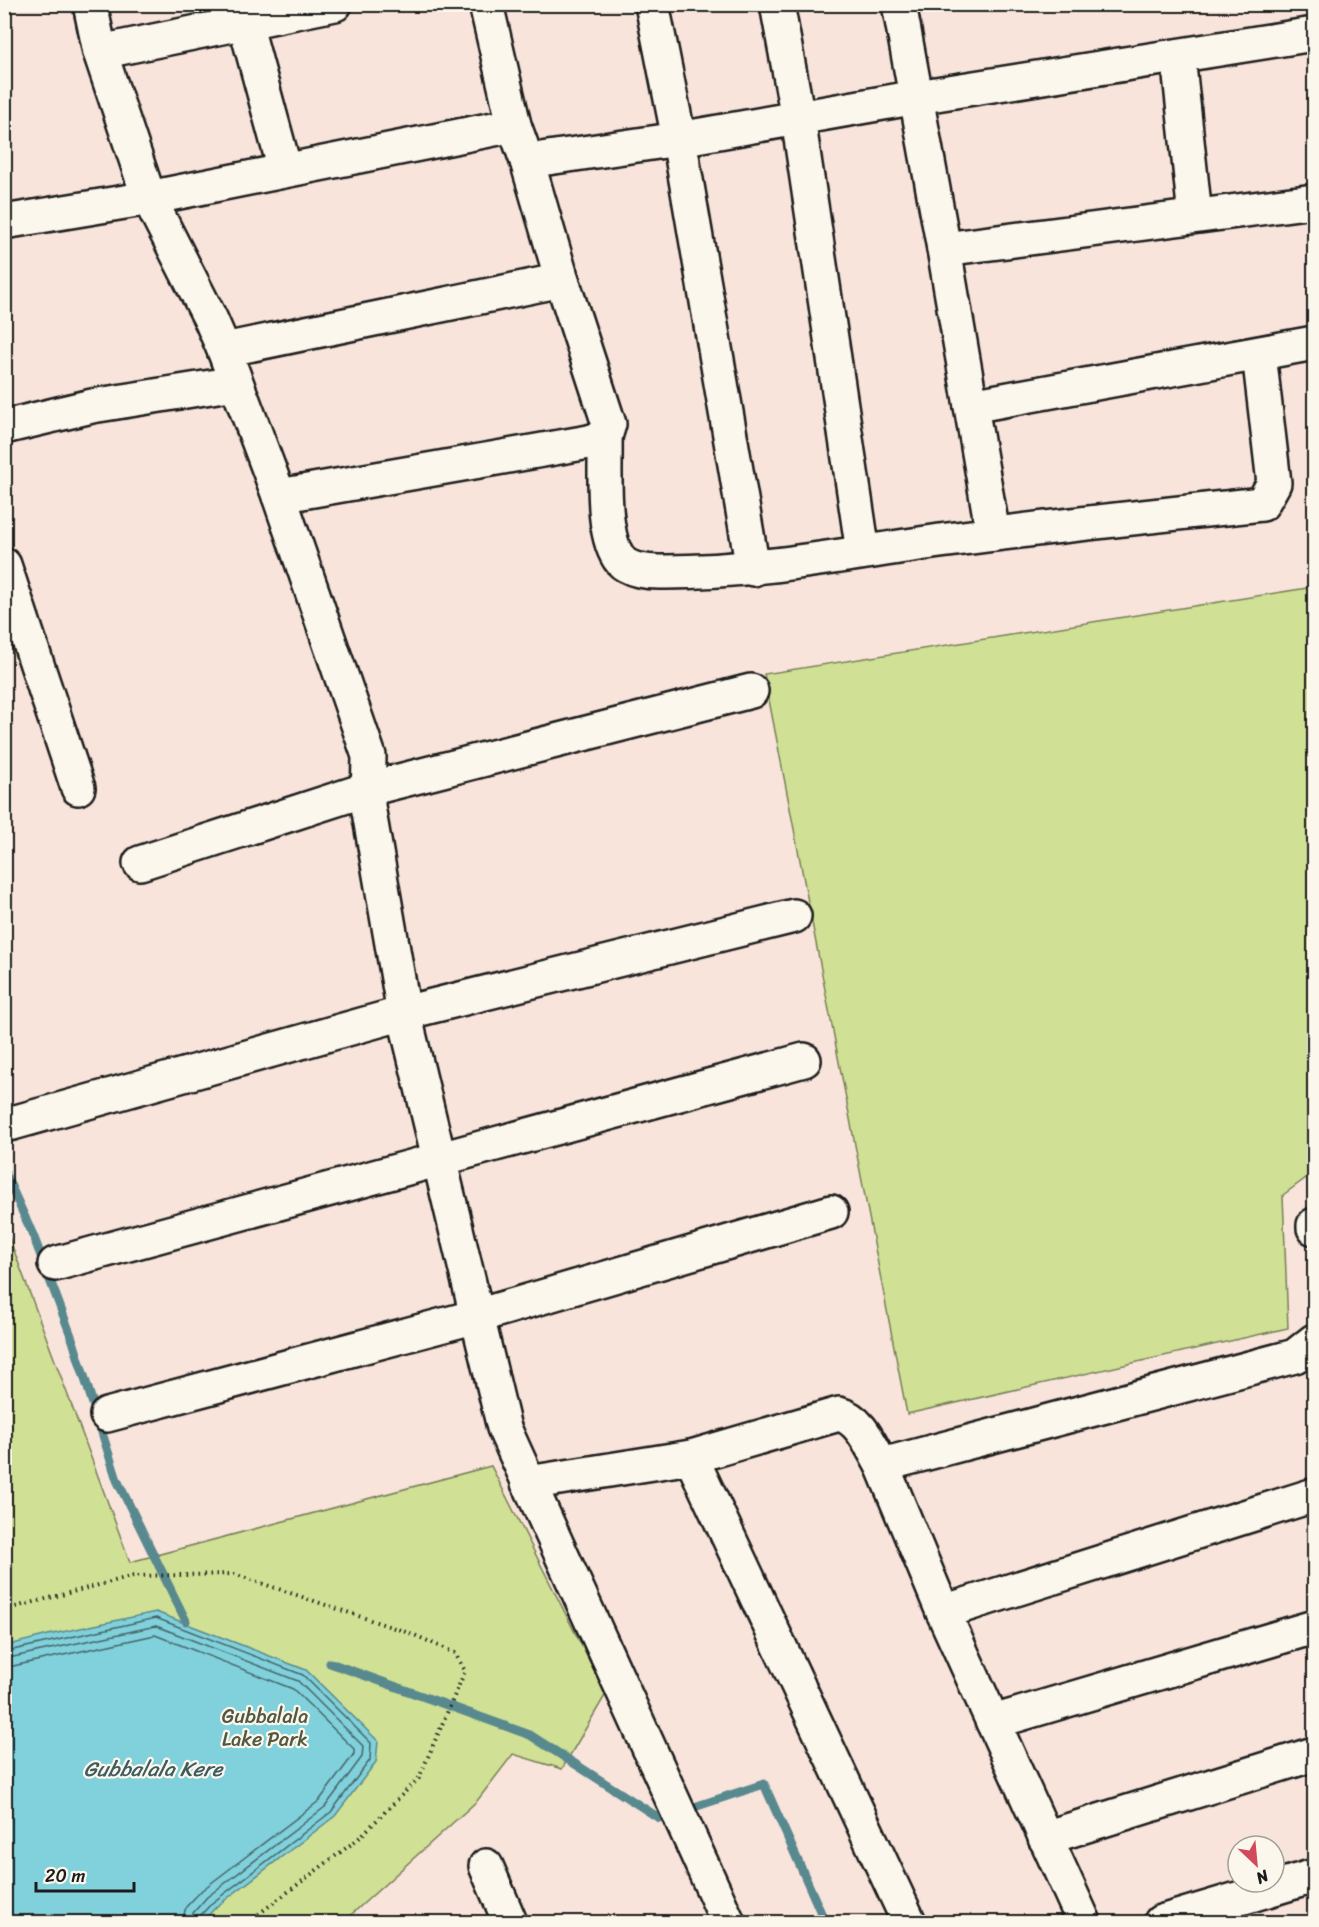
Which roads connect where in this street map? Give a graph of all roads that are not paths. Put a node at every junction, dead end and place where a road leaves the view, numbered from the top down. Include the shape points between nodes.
1 (90, 4) edge
2 (335, 4) edge
3 (486, 4) edge
4 (652, 4) edge
5 (777, 4) edge
6 (899, 4) edge
7 (245, 23) junction
8 (1314, 34) edge
9 (100, 52) junction
10 (1178, 56) junction
11 (917, 97) junction
12 (798, 117) junction
13 (514, 125) junction
14 (679, 139) junction
15 (527, 161) junction
16 (285, 170) junction
17 (149, 198) junction
18 (1314, 201) edge
19 (1195, 216) junction
20 (4, 222) edge
21 (944, 249) junction
22 (562, 280) junction
23 (1314, 343) edge
24 (224, 350) junction
25 (1259, 354) junction
26 (236, 383) junction
27 (971, 406) junction
28 (4, 427) edge
29 (605, 437) junction
30 (279, 496) junction
31 (993, 534) junction
32 (863, 552) junction
33 (4, 566) edge
34 (753, 569) junction
35 (751, 691) dead end
36 (78, 788) dead end
37 (368, 789) junction
38 (140, 863) dead end
39 (794, 916) dead end
40 (404, 1013) junction
41 (804, 1060) dead end
42 (9, 1124) dead end
43 (440, 1160) junction
44 (831, 1212) dead end
45 (55, 1264) dead end
46 (477, 1316) junction
47 (1314, 1341) edge
48 (107, 1415) dead end
49 (691, 1457) junction
50 (882, 1466) junction
51 (528, 1483) junction
52 (1314, 1495) edge
53 (943, 1611) junction
54 (1314, 1627) edge
55 (993, 1722) junction
56 (1314, 1754) edge
57 (1045, 1838) junction
58 (486, 1866) dead end
59 (1314, 1876) edge
60 (510, 1923) edge
61 (728, 1923) edge
62 (909, 1923) edge
63 (1084, 1923) edge
64 (1161, 1923) edge

1 - 9 street
2 - 7 street
3 - 13 street
4 - 14 street
5 - 12 street
6 - 11 street
7 - 9 street
7 - 16 street
8 - 10 street
9 - 17 street
10 - 11 street
10 - 19 street
11 - 12 street
11 - 21 street
12 - 14 street
12 - 32 street
13 - 15 street
13 - 16 street
14 - 15 street
14 - 34 street
15 - 22 street
16 - 17 street
17 - 20 street
17 - 24 street
18 - 19 street
19 - 21 street
21 - 27 street
22 - 24 street
22 - 29 street via 609,424
23 - 25 street
24 - 26 street
25 - 27 street
25 - 31 street via 1274,483 1262,504
26 - 28 street via 92,406
26 - 30 street
27 - 31 street
29 - 30 street
29 - 34 street via 610,540 622,562 656,573
30 - 37 street via 369,756
31 - 32 street
32 - 34 street
33 - 36 street
35 - 37 street
37 - 38 street
37 - 40 street
39 - 40 street
40 - 42 street
40 - 43 street
41 - 43 street
43 - 45 street
43 - 46 street
44 - 46 street
46 - 48 street
46 - 51 street via 504,1428
47 - 50 street via 1295,1356
49 - 50 street via 839,1414 857,1424
49 - 51 street
49 - 62 street
50 - 53 street
51 - 61 street
52 - 53 street
53 - 55 street
54 - 55 street
55 - 57 street
56 - 57 street
57 - 63 street
58 - 60 street
59 - 64 street

